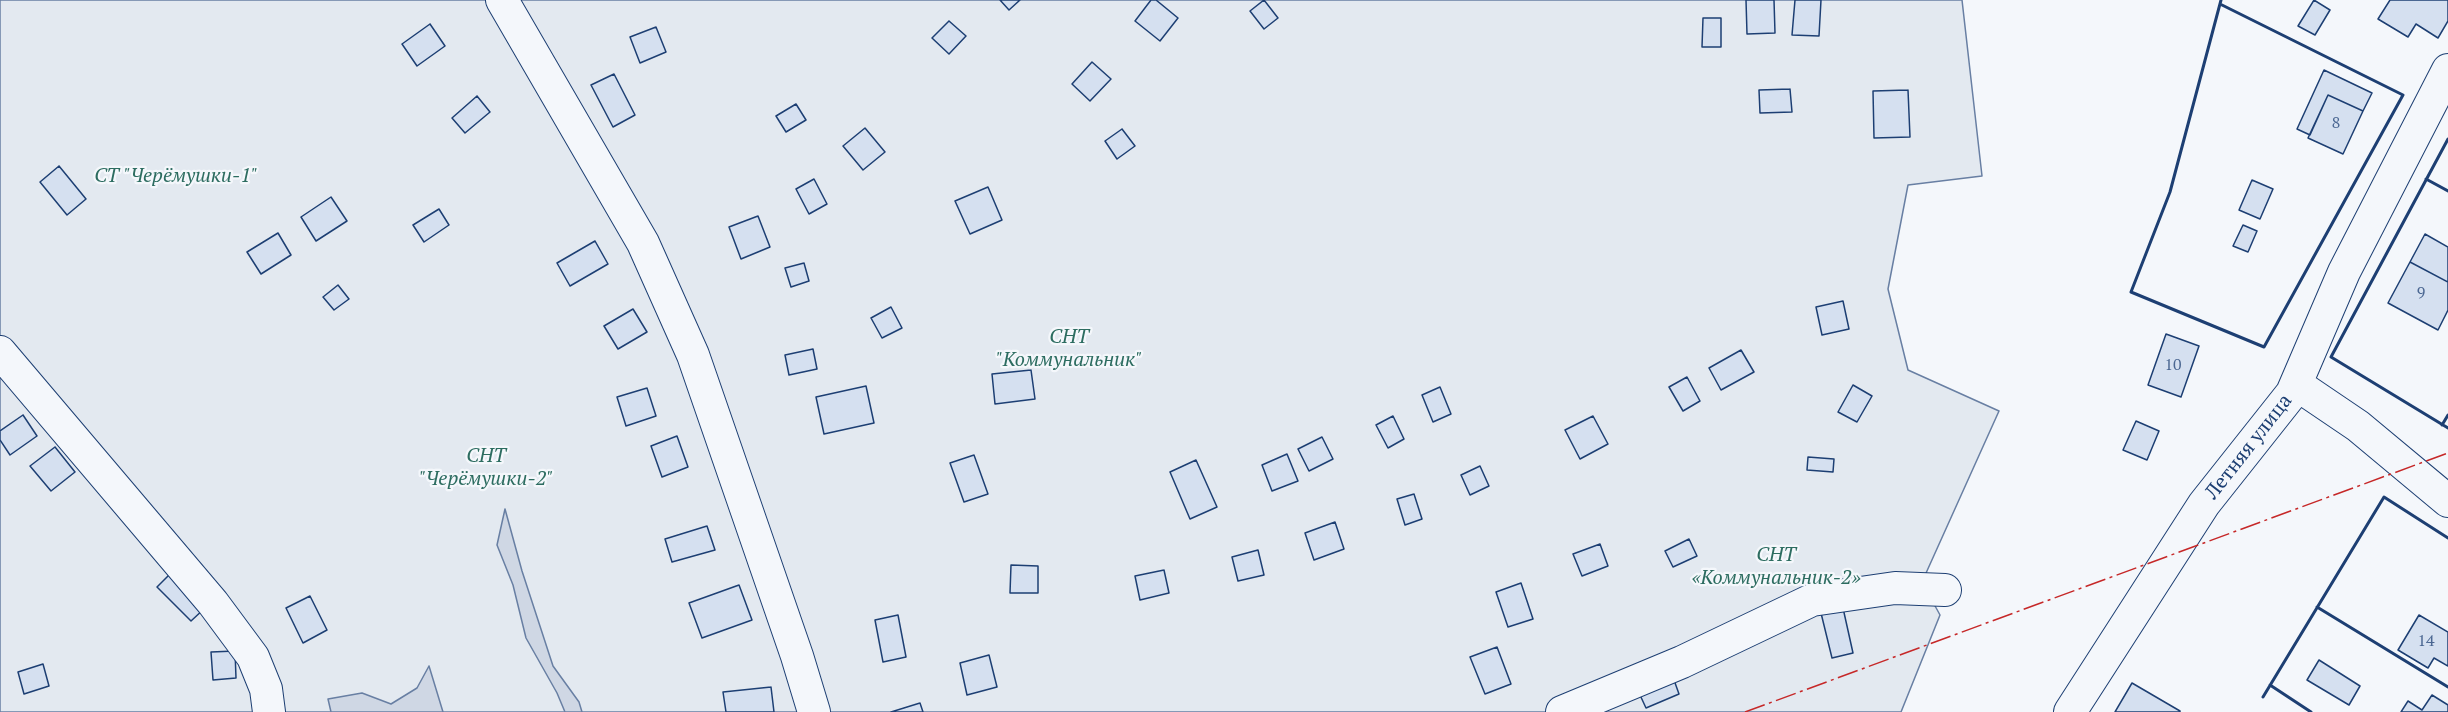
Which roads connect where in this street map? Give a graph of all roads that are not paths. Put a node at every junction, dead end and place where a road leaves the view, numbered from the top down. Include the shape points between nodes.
1 (502, 0) edge
2 (2448, 70) edge
3 (0, 352) edge
4 (2296, 384) junction
5 (2448, 501) edge
6 (1945, 591) dead end
7 (269, 712) edge
8 (814, 712) edge
9 (1562, 712) edge
10 (2070, 712) edge

1 - 8 street via 644,243 688,345
2 - 4 street, Летняя улица via 2344,272
3 - 7 street via 213,603 253,657 266,689
4 - 5 street via 2358,426
4 - 10 street, Летняя улица via 2204,504
6 - 9 street via 1895,588 1812,600 1682,662

